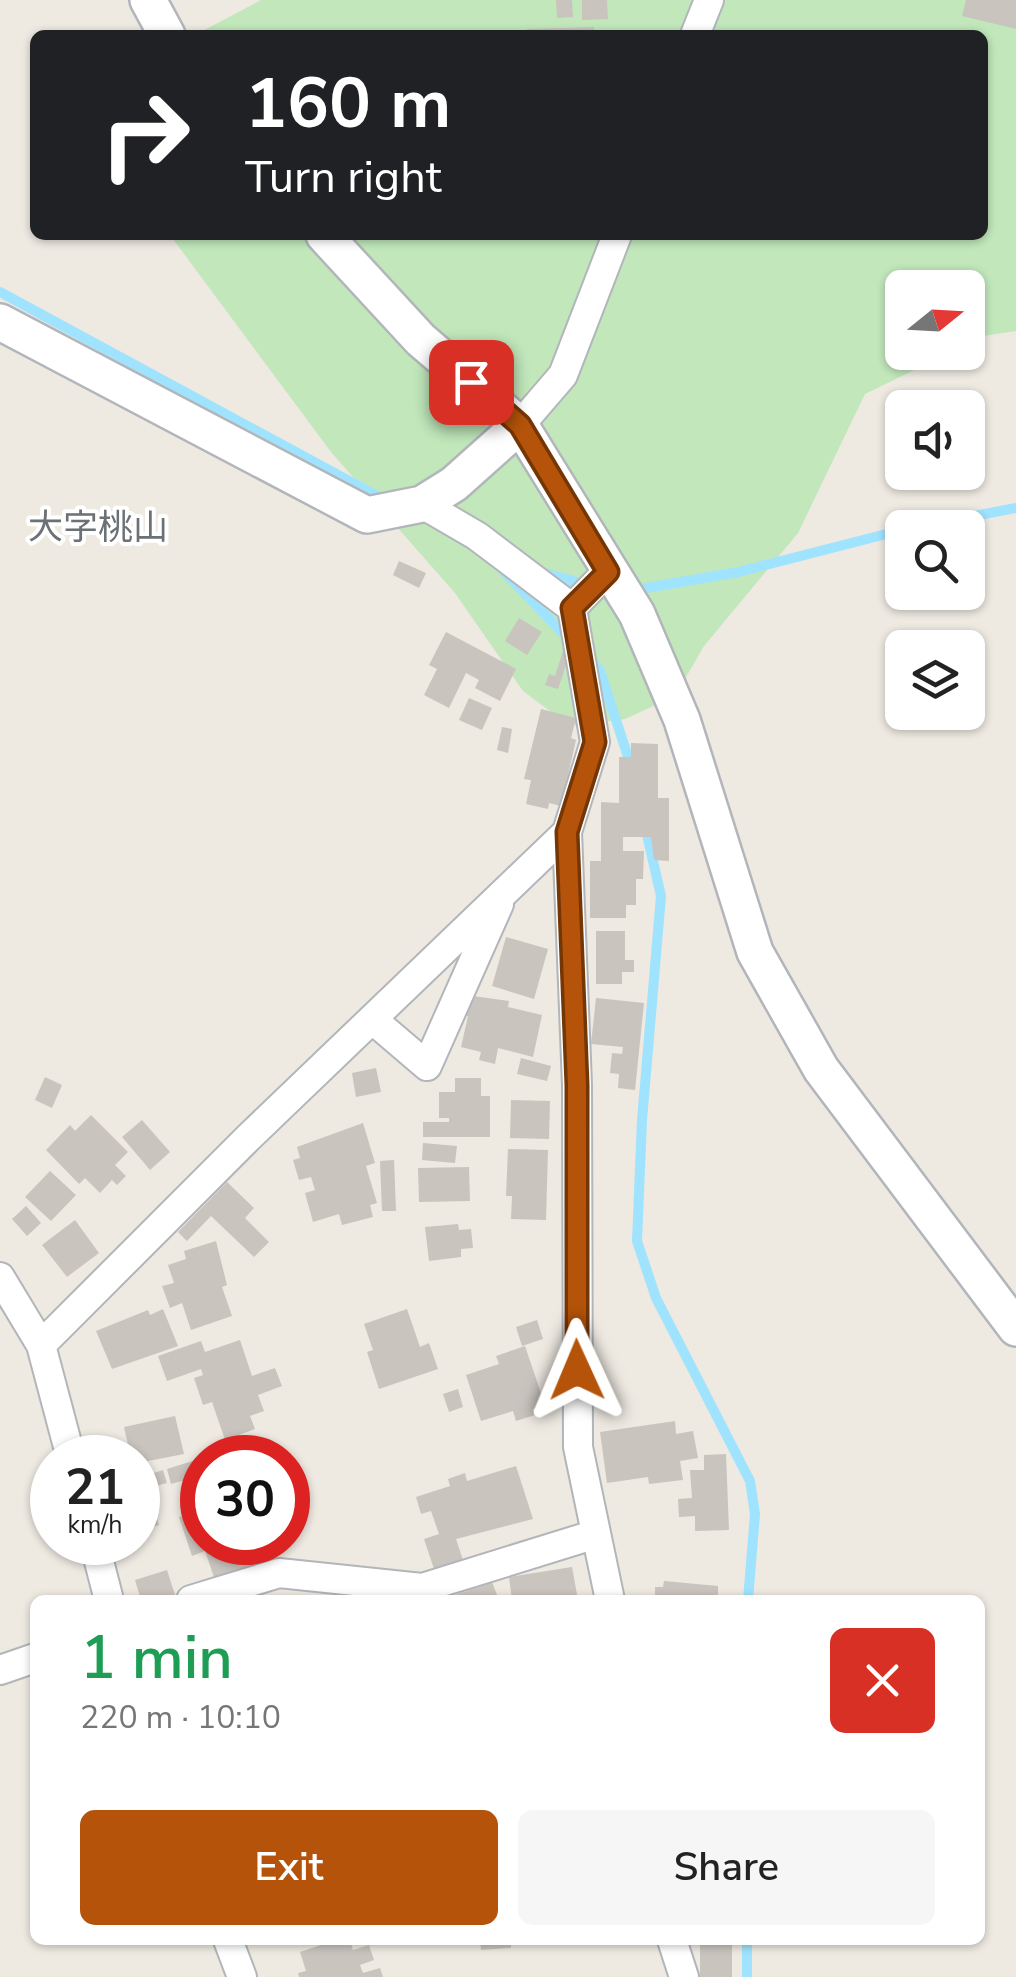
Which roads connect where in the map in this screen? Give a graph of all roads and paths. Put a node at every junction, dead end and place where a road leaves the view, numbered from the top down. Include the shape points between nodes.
1 (148, 0) edge
2 (709, 0) edge
3 (164, 30) edge
4 (697, 30) edge
5 (329, 240) edge
6 (616, 240) edge
7 (0, 322) edge
8 (520, 425) junction
9 (422, 504) junction
10 (608, 572) junction
11 (572, 608) junction
12 (567, 832) junction
13 (504, 893) junction
14 (372, 1019) junction
15 (3, 1289) edge
16 (1016, 1328) edge
17 (41, 1345) junction
18 (65, 1435) edge
19 (593, 1535) junction
20 (100, 1565) edge
21 (108, 1595) edge
22 (206, 1595) edge
23 (609, 1595) edge
24 (30, 1660) edge
25 (0, 1670) edge
26 (230, 1945) edge
27 (674, 1945) edge
28 (242, 1977) edge
29 (684, 1977) edge

1 - 3 street
2 - 4 street
5 - 8 street via 421,340
6 - 8 street via 563,375
7 - 9 street via 367,515
8 - 9 street
8 - 10 street
9 - 11 street via 477,536
10 - 11 street
10 - 16 street via 637,614 682,720 755,952 821,1069
11 - 12 street via 595,742
12 - 13 street
12 - 19 street via 577,1085 578,1447
13 - 14 street
13 - 14 street via 427,1066
14 - 17 street
15 - 17 street
17 - 18 street
19 - 22 street via 422,1588 279,1573
19 - 23 street
20 - 21 street
24 - 25 street
26 - 28 street
27 - 29 street

